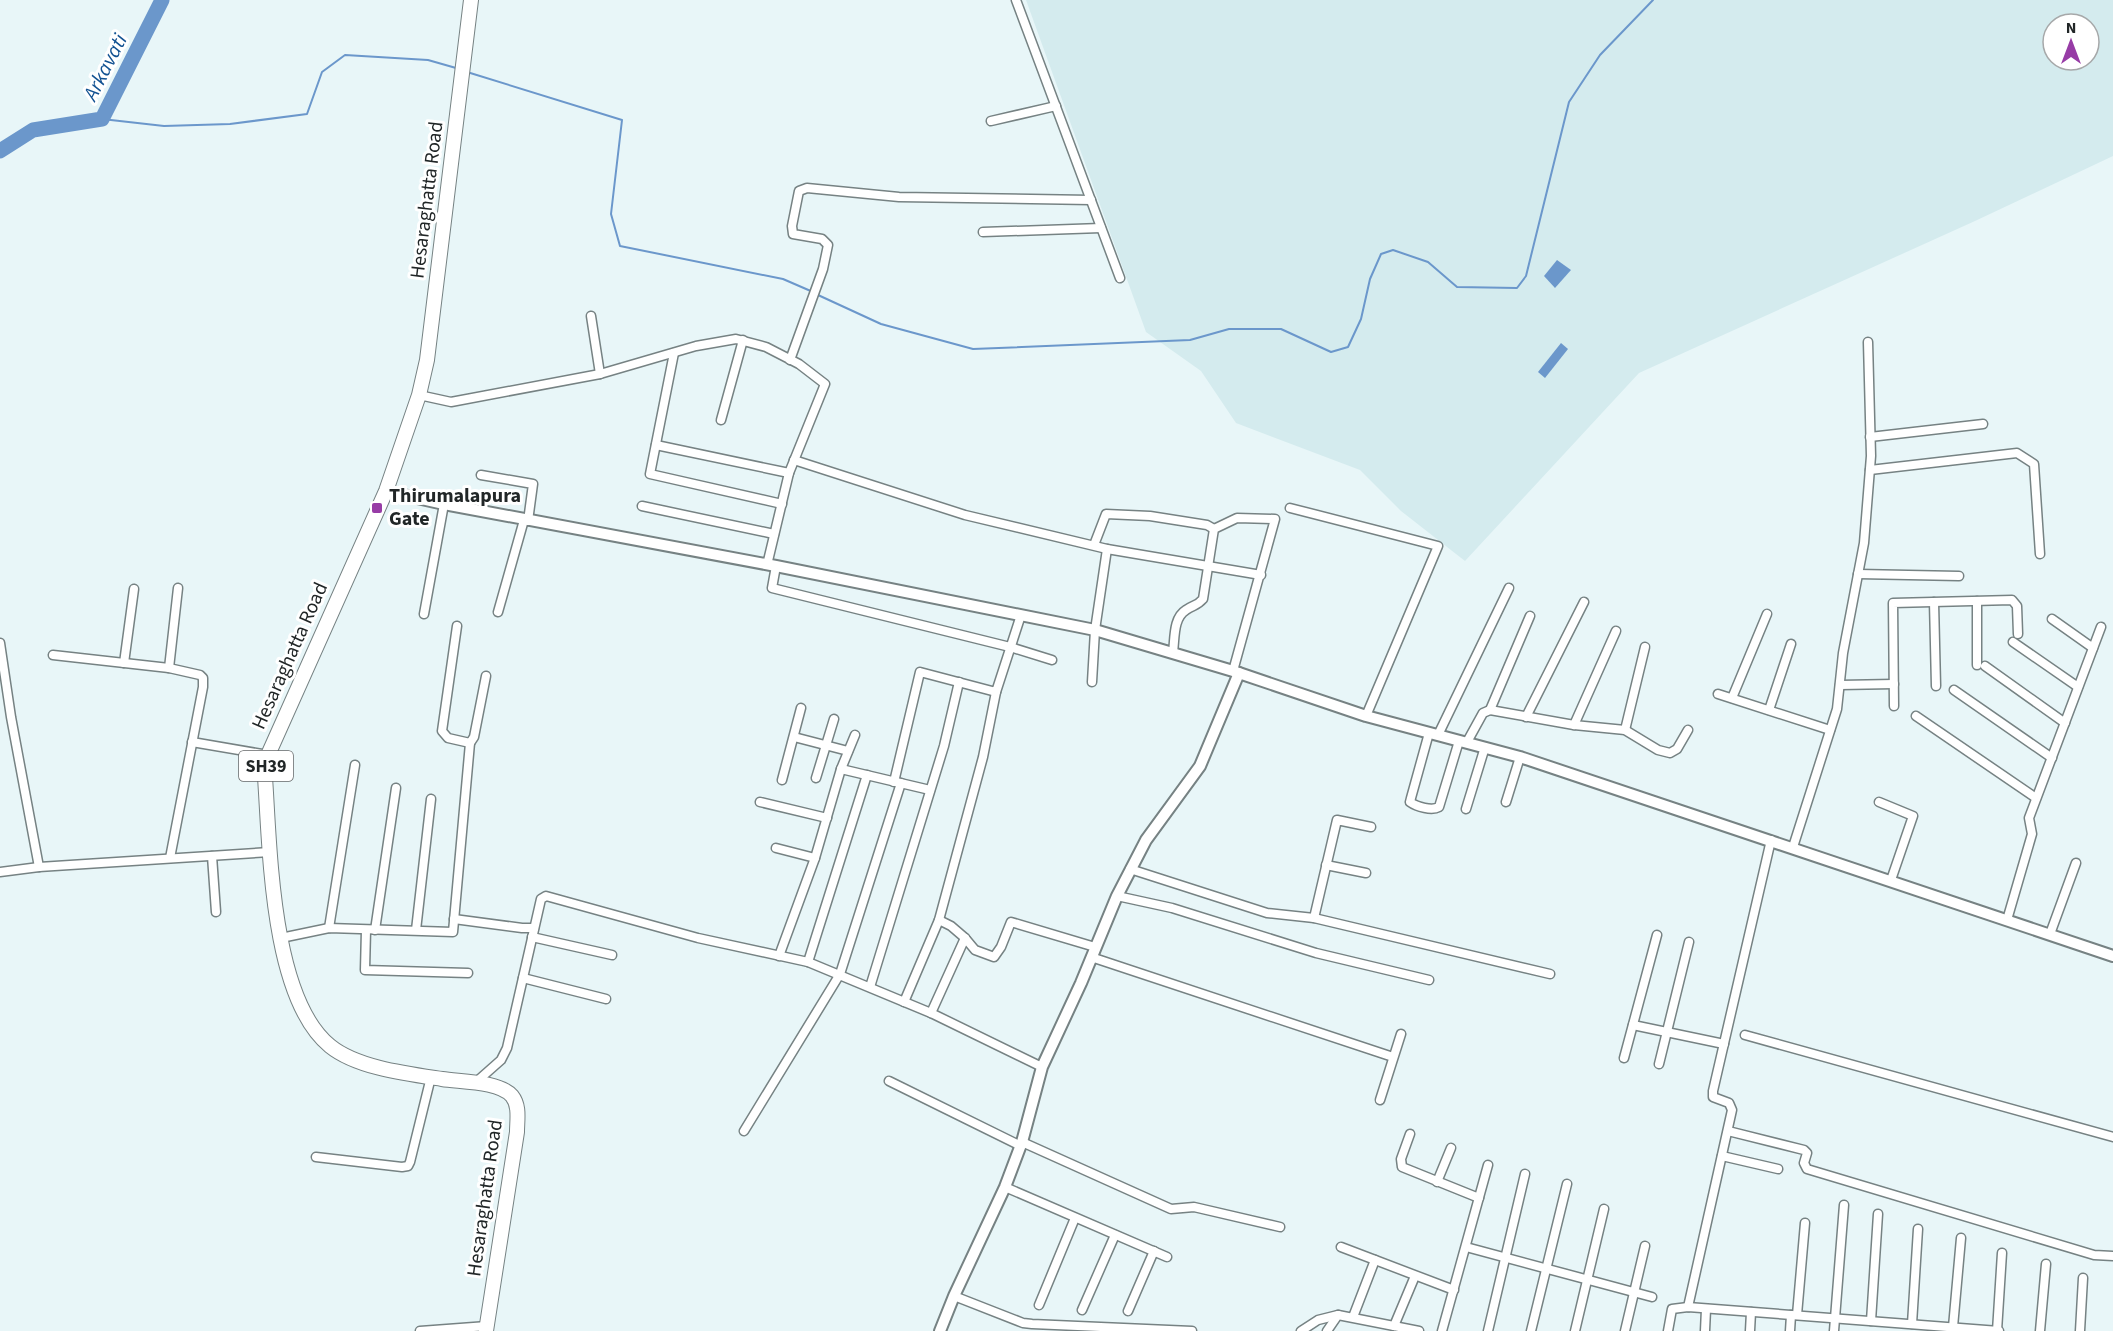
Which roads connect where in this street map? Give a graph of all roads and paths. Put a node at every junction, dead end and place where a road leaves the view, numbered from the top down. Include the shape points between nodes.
1 (471, 0) edge
2 (1016, 0) edge
3 (1056, 106) junction
4 (991, 121) dead end
5 (1091, 200) junction
6 (1101, 228) junction
7 (983, 232) dead end
8 (1120, 278) dead end
9 (591, 316) dead end
10 (743, 340) junction
11 (1868, 342) dead end
12 (674, 352) junction
13 (790, 360) junction
14 (600, 374) junction
15 (419, 395) junction
16 (721, 420) dead end
17 (1983, 424) dead end
18 (1870, 437) junction
19 (656, 446) junction
20 (794, 460) junction
21 (1870, 470) junction
22 (789, 473) junction
23 (482, 475) dead end
24 (386, 490) junction
25 (444, 504) junction
26 (782, 504) junction
27 (642, 506) dead end
28 (1290, 508) dead end
29 (526, 520) junction
30 (1214, 529) junction
31 (774, 534) junction
32 (1094, 545) junction
33 (1107, 549) junction
34 (2040, 554) dead end
35 (1207, 565) junction
36 (771, 566) junction
37 (1858, 574) junction
38 (1261, 575) junction
39 (1959, 576) dead end
40 (178, 588) dead end
41 (1509, 588) dead end
42 (134, 589) dead end
43 (1977, 601) junction
44 (1584, 602) dead end
45 (1934, 602) junction
46 (498, 612) dead end
47 (424, 614) dead end
48 (1767, 614) dead end
49 (1021, 615) junction
50 (1530, 616) dead end
51 (2052, 619) dead end
52 (457, 626) dead end
53 (2101, 627) dead end
54 (1095, 630) junction
55 (1616, 631) dead end
56 (0, 643) edge
57 (1791, 644) dead end
58 (1010, 646) junction
59 (1645, 647) dead end
60 (2093, 648) junction
61 (1173, 652) junction
62 (53, 656) dead end
63 (1052, 660) dead end
64 (124, 663) junction
65 (169, 669) junction
66 (1236, 672) junction
67 (486, 675) dead end
68 (959, 682) junction
69 (1092, 682) dead end
70 (1894, 684) junction
71 (1840, 685) junction
72 (1936, 686) dead end
73 (2078, 687) junction
74 (1954, 690) dead end
75 (996, 692) junction
76 (1718, 694) dead end
77 (1732, 698) junction
78 (1894, 706) dead end
79 (801, 708) dead end
80 (1490, 710) junction
81 (1769, 710) junction
82 (1366, 716) junction
83 (1916, 716) dead end
84 (1526, 717) junction
85 (834, 719) dead end
86 (2065, 723) junction
87 (1574, 725) junction
88 (1625, 730) junction
89 (1688, 730) dead end
90 (1830, 730) junction
91 (1433, 734) junction
92 (855, 735) dead end
93 (794, 737) junction
94 (1463, 741) junction
95 (192, 742) junction
96 (470, 743) junction
97 (826, 745) junction
98 (1485, 747) junction
99 (848, 751) junction
100 (268, 755) junction
101 (1520, 757) junction
102 (2052, 758) junction
103 (355, 765) dead end
104 (842, 768) junction
105 (867, 775) junction
106 (816, 778) dead end
107 (782, 780) dead end
108 (897, 782) junction
109 (396, 788) dead end
110 (930, 790) junction
111 (2036, 798) junction
112 (431, 799) dead end
113 (760, 801) dead end
114 (1879, 801) dead end
115 (1506, 802) dead end
116 (1467, 809) dead end
117 (827, 818) junction
118 (1371, 827) dead end
119 (1771, 840) junction
120 (1793, 847) junction
121 (776, 848) dead end
122 (270, 852) junction
123 (212, 856) junction
124 (170, 858) junction
125 (815, 858) junction
126 (2076, 863) dead end
127 (1326, 865) junction
128 (39, 867) junction
129 (1130, 869) junction
130 (0, 872) edge
131 (1366, 873) dead end
132 (1891, 880) junction
133 (1117, 896) junction
134 (216, 912) dead end
135 (1314, 918) junction
136 (454, 919) junction
137 (939, 920) junction
138 (2007, 920) junction
139 (329, 928) junction
140 (370, 930) junction
141 (416, 930) junction
142 (533, 932) junction
143 (2050, 934) junction
144 (1657, 935) dead end
145 (281, 938) junction
146 (965, 938) junction
147 (1689, 942) dead end
148 (1093, 952) junction
149 (612, 955) dead end
150 (779, 956) junction
151 (2113, 956) edge
152 (808, 962) junction
153 (468, 973) dead end
154 (840, 974) junction
155 (1550, 974) dead end
156 (523, 978) junction
157 (1429, 980) dead end
158 (870, 987) junction
159 (606, 999) dead end
160 (903, 1002) junction
161 (931, 1013) junction
162 (1633, 1025) junction
163 (1667, 1032) junction
164 (1401, 1034) dead end
165 (1744, 1035) dead end
166 (1724, 1044) junction
167 (1393, 1057) junction
168 (1624, 1058) dead end
169 (1659, 1064) dead end
170 (1042, 1067) junction
171 (431, 1077) junction
172 (889, 1081) dead end
173 (474, 1083) junction
174 (1380, 1100) dead end
175 (744, 1131) dead end
176 (1728, 1131) junction
177 (1410, 1134) dead end
178 (2113, 1137) edge
179 (1022, 1144) junction
180 (1451, 1148) dead end
181 (1722, 1156) junction
182 (316, 1157) dead end
183 (1488, 1165) dead end
184 (1778, 1169) dead end
185 (1525, 1174) dead end
186 (1437, 1182) junction
187 (1567, 1184) dead end
188 (1005, 1187) junction
189 (1479, 1198) junction
190 (1844, 1205) dead end
191 (1604, 1209) dead end
192 (1878, 1214) dead end
193 (1075, 1218) junction
194 (1805, 1223) dead end
195 (1280, 1227) dead end
196 (1918, 1229) dead end
197 (1115, 1235) junction
198 (1961, 1238) dead end
199 (1645, 1246) dead end
200 (1341, 1247) dead end
201 (1466, 1248) junction
202 (1154, 1251) junction
203 (2002, 1253) dead end
204 (2113, 1256) edge
205 (1167, 1257) dead end
206 (1505, 1258) junction
207 (1375, 1260) junction
208 (2046, 1264) dead end
209 (1546, 1269) junction
210 (1415, 1276) junction
211 (2083, 1278) dead end
212 (1587, 1279) junction
213 (1454, 1290) junction
214 (1634, 1292) junction
215 (954, 1296) junction
216 (1652, 1297) dead end
217 (1039, 1305) dead end
218 (1688, 1308) junction
219 (1706, 1309) junction
220 (1082, 1310) dead end
221 (1128, 1311) dead end
222 (1751, 1312) junction
223 (1338, 1315) junction
224 (1794, 1315) junction
225 (1353, 1317) junction
226 (1835, 1318) junction
227 (1871, 1321) junction
228 (1912, 1324) junction
229 (1394, 1326) junction
230 (486, 1328) edge
231 (1928, 1328) edge
232 (1953, 1328) junction
233 (420, 1331) edge
234 (940, 1331) edge
235 (1192, 1331) edge
236 (1301, 1331) edge
237 (1327, 1331) edge
238 (1419, 1331) edge
239 (1442, 1331) edge
240 (1488, 1331) edge
241 (1531, 1331) edge
242 (1575, 1331) edge
243 (1625, 1331) edge
244 (1668, 1331) edge
245 (1705, 1331) edge
246 (1750, 1331) edge
247 (1790, 1331) edge
248 (1834, 1331) edge
249 (1998, 1331) edge
250 (2040, 1331) edge
251 (2080, 1331) edge

1 - 15 main road, Hesaraghatta Road / SH39 via 427,360
2 - 3 street
3 - 4 street
3 - 5 street
5 - 6 street
5 - 13 street via 899,197 807,188 799,191 793,234 822,239 828,245
6 - 7 street
6 - 8 street
9 - 14 street
10 - 12 street
10 - 13 street
10 - 16 street
11 - 18 street
12 - 14 street
12 - 19 street
13 - 20 street via 825,384
14 - 15 street via 451,402
15 - 24 main road, Hesaraghatta Road / SH39
17 - 18 street
18 - 21 street
19 - 22 street
19 - 26 street via 650,474
20 - 22 street
20 - 32 street via 965,515
21 - 34 street via 2017,453 2034,464
21 - 37 street
22 - 26 street
23 - 29 street via 533,484
24 - 25 street
24 - 100 main road, Hesaraghatta Road / SH39
25 - 29 street
25 - 47 street
26 - 31 street
27 - 31 street
28 - 82 street via 1438,546
29 - 36 street
29 - 46 street
30 - 32 street via 1150,516 1106,514
30 - 35 street
30 - 38 street via 1237,518 1275,519
31 - 36 street
32 - 33 street
33 - 35 street
33 - 54 street
35 - 38 street
35 - 61 street via 1203,599 1181,614
36 - 49 street
36 - 58 street via 772,588
37 - 39 street
37 - 71 street
38 - 66 street
40 - 65 street
41 - 91 street
42 - 64 street
43 - 45 street
43 - 73 street via 2014,601 2016,638
43 - 86 street via 1981,666
44 - 84 street
45 - 70 street via 1893,603
45 - 72 street
48 - 77 street
49 - 54 street
49 - 58 street
50 - 80 street
51 - 60 street
52 - 96 street via 442,731 448,738
53 - 60 street
54 - 61 street
54 - 69 street
55 - 87 street
56 - 128 street
57 - 81 street
58 - 63 street
58 - 75 street
59 - 88 street
60 - 73 street
61 - 66 street
62 - 64 street
64 - 65 street
65 - 95 street via 203,678
66 - 82 street
66 - 129 street via 1200,766 1146,840
67 - 96 street
68 - 75 street
68 - 108 street via 920,672
68 - 110 street
70 - 71 street
70 - 78 street
71 - 90 street
73 - 86 street
74 - 102 street
75 - 137 street via 983,757
76 - 77 street
77 - 81 street
79 - 93 street
80 - 84 street
80 - 94 street via 1483,713
81 - 90 street
82 - 91 street
83 - 111 street
84 - 87 street
85 - 97 street
86 - 102 street
87 - 88 street
88 - 89 street via 1670,753 1677,749
90 - 120 street
91 - 94 street
91 - 94 street via 1411,798 1413,804 1433,809 1439,807
92 - 99 street
93 - 97 street
93 - 107 street
94 - 98 street
95 - 100 street
95 - 124 street
96 - 136 street
97 - 99 street
97 - 106 street
98 - 101 street
98 - 116 street
99 - 104 street
100 - 122 main road, Hesaraghatta Road / SH39 via 265,777
101 - 115 street
101 - 119 street
102 - 111 street
103 - 139 street
104 - 105 street
104 - 117 street
105 - 108 street
105 - 152 street
108 - 110 street
108 - 154 street
109 - 140 street
110 - 158 street
111 - 138 street via 2029,818 2032,834
112 - 141 street
113 - 117 street
114 - 132 street via 1913,816
117 - 125 street
118 - 127 street via 1337,820
119 - 120 street
119 - 166 street
120 - 132 street
121 - 125 street
122 - 123 street
122 - 145 main road, Hesaraghatta Road / SH39
123 - 124 street
123 - 134 street
124 - 128 street
125 - 150 street
126 - 143 street
127 - 131 street
127 - 135 street
128 - 130 street
129 - 133 street
129 - 135 street via 1268,913
132 - 138 street
133 - 148 street
133 - 157 street via 1172,908 1316,953
135 - 155 street
136 - 141 street via 453,932
136 - 142 street
137 - 146 street
137 - 160 street
138 - 143 street
139 - 140 street
139 - 145 street
140 - 141 street
140 - 153 street via 365,970
142 - 149 street
142 - 150 street via 541,899 546,896
142 - 156 street
143 - 151 street
144 - 162 street
145 - 171 main road, Hesaraghatta Road / SH39 via 300,1003 317,1033 330,1046 355,1060
146 - 148 street via 975,950 993,957 1011,922
146 - 161 street
147 - 163 street
148 - 167 street
148 - 170 street
150 - 152 street
152 - 154 street
154 - 158 street
154 - 175 street
156 - 159 street
156 - 173 street via 507,1048 501,1060
158 - 160 street
160 - 161 street
161 - 170 street
162 - 163 street
162 - 168 street
163 - 166 street
163 - 169 street
164 - 167 street
165 - 178 street
166 - 176 street via 1712,1095 1732,1106
167 - 174 street
170 - 179 street
171 - 173 main road, Hesaraghatta Road / SH39
171 - 182 street via 408,1166
172 - 179 street
173 - 230 main road, Hesaraghatta Road / SH39 via 510,1094 517,1111
176 - 181 street
176 - 204 street via 1804,1150 1804,1163 1814,1171 2094,1255
177 - 186 street via 1402,1167
179 - 188 street
179 - 195 street via 1171,1209 1194,1207
180 - 186 street
181 - 184 street
181 - 218 street
183 - 189 street
185 - 206 street
186 - 189 street
187 - 209 street
188 - 193 street
188 - 215 street
189 - 201 street
190 - 226 street
191 - 212 street
192 - 227 street
193 - 197 street
193 - 217 street
194 - 224 street
196 - 228 street
197 - 202 street
197 - 220 street
198 - 232 street
199 - 214 street
200 - 207 street
201 - 206 street
201 - 213 street
202 - 205 street
202 - 221 street
203 - 249 street
206 - 209 street
206 - 240 street
207 - 210 street
207 - 225 street
208 - 250 street
209 - 212 street
209 - 241 street
210 - 213 street
210 - 229 street
211 - 251 street
212 - 214 street
212 - 242 street
213 - 239 street
214 - 216 street
214 - 243 street
215 - 234 street
215 - 235 street via 1023,1323
218 - 219 street
218 - 244 street via 1672,1309
219 - 222 street
219 - 245 street
222 - 224 street
222 - 246 street
223 - 225 street
223 - 236 street via 1318,1320
223 - 237 street
224 - 226 street
224 - 247 street
225 - 229 street
226 - 227 street
226 - 248 street
227 - 228 street
228 - 231 street
229 - 238 street
230 - 233 street
231 - 232 street
232 - 249 street

